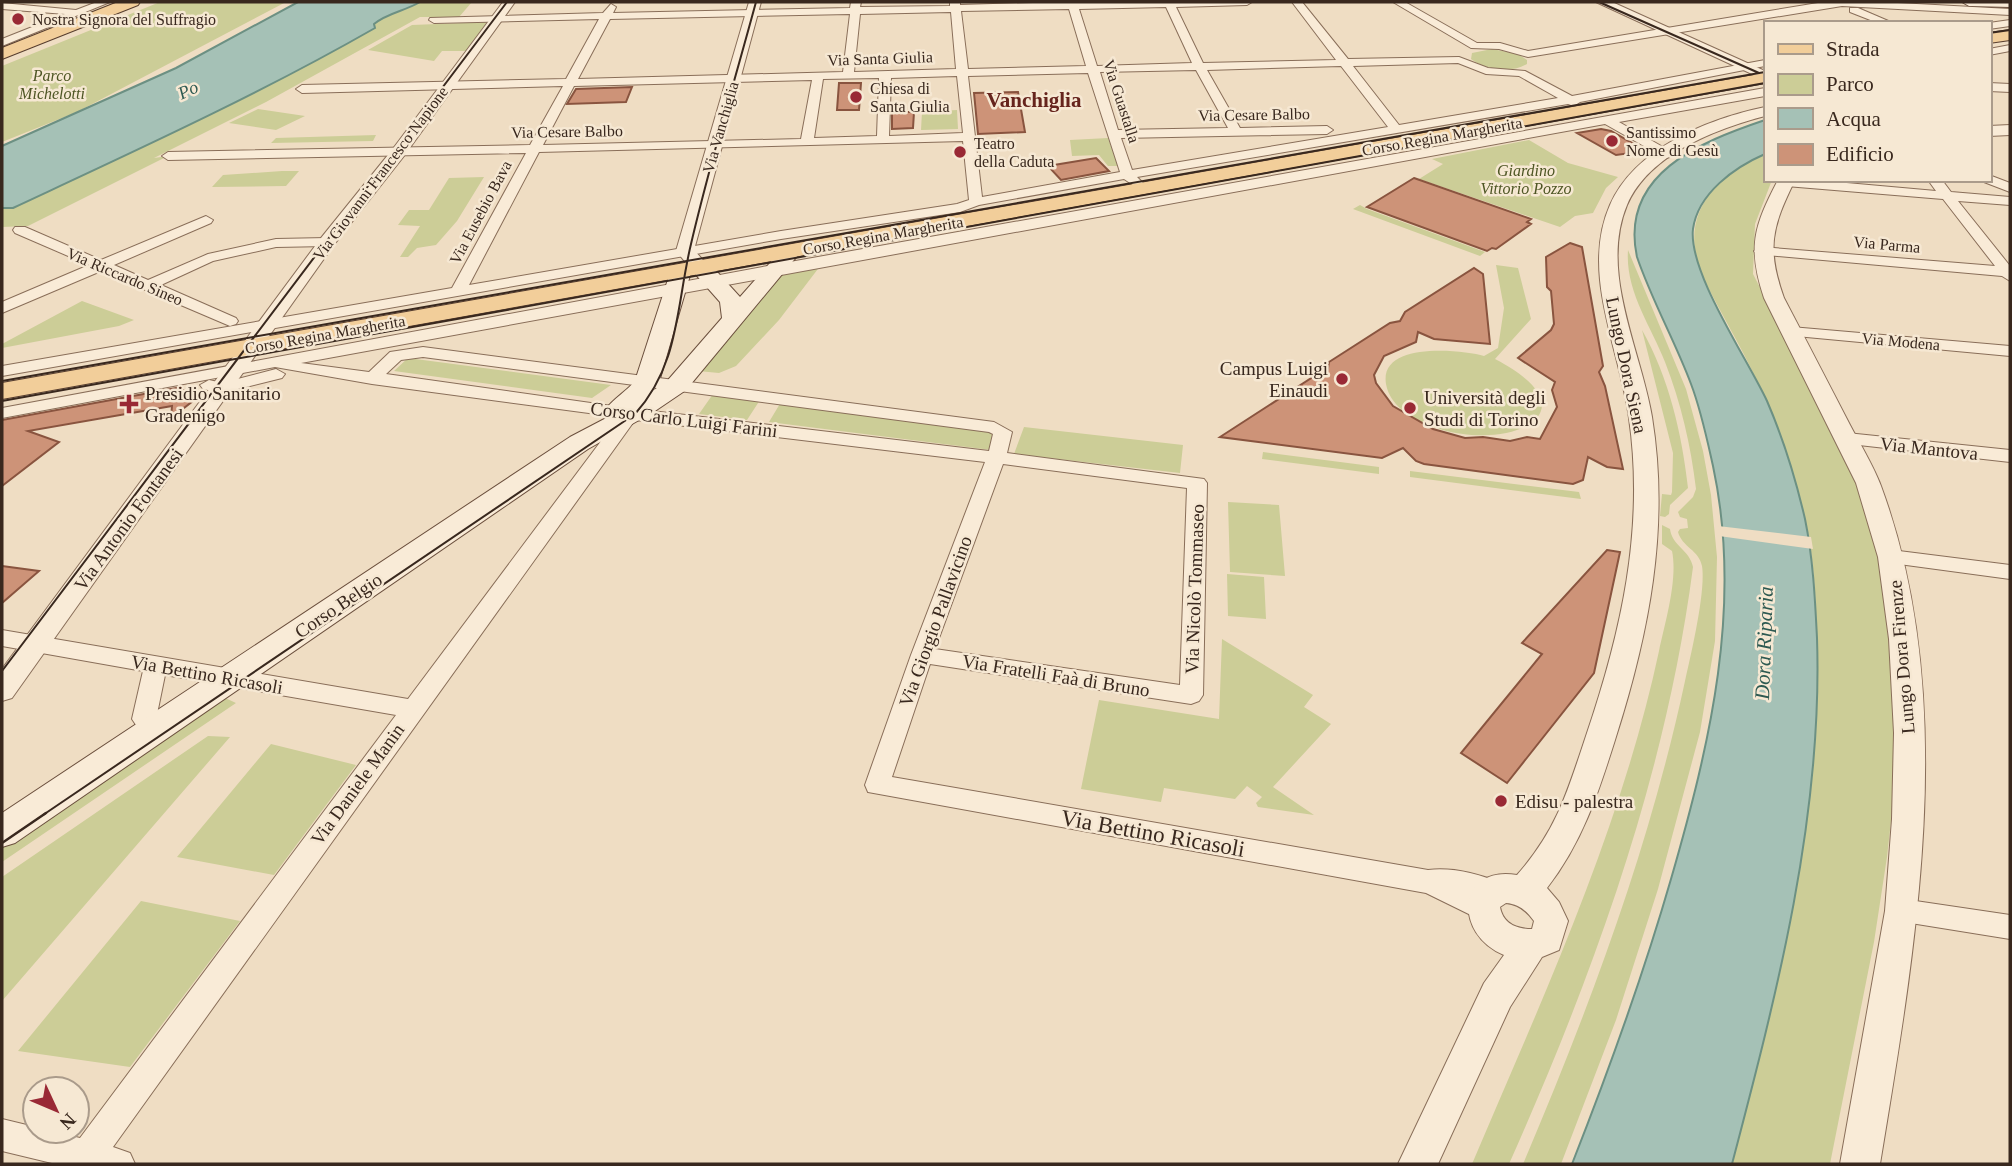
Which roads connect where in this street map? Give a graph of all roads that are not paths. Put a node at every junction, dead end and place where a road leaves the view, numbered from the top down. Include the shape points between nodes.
1 (105, 2) edge
2 (121, 2) edge
3 (132, 2) edge
4 (509, 2) edge
5 (614, 2) edge
6 (1224, 2) edge
7 (1247, 2) edge
8 (1297, 2) edge
9 (1398, 2) edge
10 (1602, 2) edge
11 (1823, 2) edge
12 (1969, 2) edge
13 (1981, 2) edge
14 (1073, 3) edge
15 (1170, 3) edge
16 (1760, 3) edge
17 (1840, 3) edge
18 (2010, 4) edge
19 (956, 5) edge
20 (2, 6) edge
21 (855, 6) edge
22 (753, 7) edge
23 (79, 12) junction
24 (2010, 12) edge
25 (1780, 13) junction
26 (607, 15) junction
27 (497, 18) junction
28 (434, 20) dead end
29 (1798, 21) edge
30 (1883, 21) edge
31 (2010, 23) edge
32 (1991, 26) edge
33 (1666, 31) junction
34 (2010, 35) edge
35 (1991, 38) edge
36 (2, 43) edge
37 (2010, 48) edge
38 (2, 51) edge
39 (1991, 51) edge
40 (1342, 62) junction
41 (1764, 64) edge
42 (1199, 66) junction
43 (1746, 67) junction
44 (1092, 69) junction
45 (962, 72) junction
46 (885, 74) junction
47 (848, 75) junction
48 (818, 76) junction
49 (1764, 76) edge
50 (734, 77) junction
51 (1764, 77) edge
52 (572, 81) junction
53 (447, 84) junction
54 (1991, 87) edge
55 (2010, 88) edge
56 (302, 89) dead end
57 (1764, 92) edge
58 (1569, 100) junction
59 (1588, 110) junction
60 (1764, 111) edge
61 (1608, 121) junction
62 (1396, 129) junction
63 (2010, 130) edge
64 (1236, 131) junction
65 (1991, 131) edge
66 (1113, 134) junction
67 (968, 137) junction
68 (883, 141) junction
69 (807, 142) junction
70 (715, 145) junction
71 (532, 149) junction
72 (398, 153) junction
73 (1665, 154) junction
74 (168, 156) dead end
75 (1991, 180) edge
76 (1786, 182) edge
77 (1798, 182) edge
78 (1937, 182) edge
79 (1141, 188) junction
80 (2010, 188) edge
81 (1948, 196) junction
82 (2010, 201) edge
83 (976, 202) junction
84 (206, 220) dead end
85 (20, 230) dead end
86 (324, 247) junction
87 (791, 251) junction
88 (1761, 251) junction
89 (99, 266) junction
90 (773, 270) junction
91 (691, 272) junction
92 (2009, 273) edge
93 (153, 289) junction
94 (457, 292) junction
95 (2, 308) edge
96 (274, 318) junction
97 (230, 321) junction
98 (734, 321) junction
99 (1791, 332) junction
100 (430, 334) junction
101 (201, 336) junction
102 (2010, 351) edge
103 (423, 352) junction
104 (254, 359) junction
105 (297, 369) junction
106 (2, 371) edge
107 (187, 377) junction
108 (372, 379) junction
109 (647, 382) junction
110 (677, 385) junction
111 (222, 388) junction
112 (2, 391) edge
113 (776, 397) junction
114 (2, 413) edge
115 (624, 413) junction
116 (755, 428) junction
117 (1847, 439) junction
118 (2010, 456) edge
119 (996, 458) junction
120 (1197, 483) joint
121 (1891, 557) junction
122 (2010, 572) edge
123 (2, 638) edge
124 (37, 644) junction
125 (922, 655) junction
126 (156, 665) junction
127 (221, 676) junction
128 (2, 690) edge
129 (1191, 695) joint
130 (412, 709) junction
131 (145, 719) junction
132 (877, 785) joint
133 (2, 815) edge
134 (2, 832) edge
135 (1498, 906) junction
136 (1902, 911) junction
137 (2010, 928) edge
138 (1531, 946) junction
139 (1497, 995) junction
140 (2, 1135) edge
141 (86, 1157) junction
142 (119, 1164) edge
143 (1418, 1164) edge
144 (1860, 1164) edge

1 - 23 street
2 - 38 main road
3 - 38 main road
4 - 27 street, Via Giovanni Francesco Napione
5 - 26 street, Via Eusebio Bava
6 - 7 street
6 - 15 street
8 - 40 street
9 - 33 street via 1475,46 1500,46 1528,54
10 - 33 street
11 - 17 street
12 - 13 main road
13 - 18 main road
14 - 15 street
14 - 19 street
14 - 44 street, Via Guastalla
15 - 42 street
16 - 25 street
17 - 24 street
17 - 25 street
17 - 30 street
19 - 21 street
19 - 45 street
20 - 23 street
21 - 22 street
21 - 47 street
22 - 26 street
22 - 50 street, Via Vanchiglia
23 - 36 street
25 - 29 street
25 - 33 street
26 - 27 street
26 - 52 street, Via Eusebio Bava
27 - 28 street
27 - 53 street, Via Giovanni Francesco Napione
31 - 32 street
33 - 43 street
34 - 35 main road
37 - 39 street
40 - 42 street, Via Santa Giulia
40 - 58 street, Via Santa Giulia via 1459,60 1486,71 1521,73
40 - 62 street
41 - 43 street, Corso Regina Margherita
42 - 44 street, Via Santa Giulia
42 - 64 street
43 - 49 street
43 - 58 street, Corso Regina Margherita
44 - 45 street, Via Santa Giulia
44 - 66 street, Via Guastalla
45 - 46 street, Via Santa Giulia
45 - 67 street
46 - 47 street, Via Santa Giulia
46 - 68 street
47 - 48 street, Via Santa Giulia
48 - 50 street, Via Santa Giulia
48 - 69 street
50 - 52 street, Via Santa Giulia
50 - 70 street, Via Vanchiglia
51 - 59 main road, Corso Regina Margherita
52 - 53 street, Via Santa Giulia
52 - 71 street, Via Eusebio Bava
53 - 56 street, Via Santa Giulia
53 - 72 street, Via Giovanni Francesco Napione
54 - 55 street
57 - 61 street, Corso Regina Margherita
58 - 59 street
58 - 62 street, Corso Regina Margherita
59 - 61 street
59 - 79 main road, Corso Regina Margherita
60 - 73 street, Lungo Dora Siena via 1736,119
61 - 73 street
61 - 79 street, Corso Regina Margherita
62 - 64 street, Via Cesare Balbo
62 - 79 street, Corso Regina Margherita
63 - 65 street
64 - 66 street, Via Cesare Balbo
66 - 79 street, Via Guastalla
67 - 68 street, Via Cesare Balbo
67 - 83 street
68 - 69 street, Via Cesare Balbo
69 - 70 street, Via Cesare Balbo
70 - 71 street, Via Cesare Balbo
70 - 91 street, Via Vanchiglia
71 - 72 street, Via Cesare Balbo
71 - 94 street, Via Eusebio Bava
72 - 74 street, Via Cesare Balbo
72 - 86 street, Via Giovanni Francesco Napione
73 - 135 street, Lungo Dora Siena via 1622,195 1608,253 1611,294 1634,384 1648,480 1646,547 1638,594 1602,734 1570,825
75 - 80 street
76 - 88 street, Lungo Dora Firenze via 1766,218
77 - 81 street
78 - 81 street
79 - 83 street, Corso Regina Margherita
79 - 87 main road, Corso Regina Margherita
79 - 90 street, Corso Regina Margherita
81 - 82 street
81 - 92 street
83 - 91 street, Corso Regina Margherita via 837,226
84 - 89 street
85 - 89 street, Via Riccardo Sineo
86 - 93 street via 244,254
86 - 96 street, Via Giovanni Francesco Napione
87 - 90 main road, Corso Belgio
87 - 91 main road, Corso Regina Margherita
88 - 92 street, Via Parma
88 - 99 street, Lungo Dora Firenze via 1763,272
89 - 93 street, Via Riccardo Sineo
89 - 95 street
90 - 91 street, Corso Regina Margherita
90 - 98 main road, Corso Belgio
91 - 94 street, Corso Regina Margherita
91 - 98 main road via 730,301
91 - 100 street, Corso Regina Margherita
91 - 104 main road, Corso Regina Margherita
91 - 109 main road
93 - 97 street, Via Riccardo Sineo
94 - 96 street, Corso Regina Margherita
96 - 97 street, Corso Regina Margherita
96 - 101 street, Corso Regina Margherita
96 - 104 street, Via Giovanni Francesco Napione
97 - 101 street, Corso Regina Margherita
98 - 110 main road, Corso Belgio
99 - 102 street, Via Modena
99 - 117 street, Lungo Dora Firenze
100 - 103 street
100 - 104 street, Corso Regina Margherita
101 - 106 street, Corso Regina Margherita
103 - 108 street, Corso Carlo Luigi Farini via 396,356
103 - 109 street, Corso Carlo Luigi Farini
104 - 105 street, Corso Carlo Luigi Farini
104 - 107 street, Corso Regina Margherita
104 - 111 street, Via Antonio Fontanesi
104 - 112 main road, Corso Regina Margherita
105 - 108 street, Corso Carlo Luigi Farini
105 - 111 street, Corso Regina Margherita
107 - 111 street, Corso Regina Margherita
107 - 114 street, Corso Regina Margherita
108 - 115 street, Corso Carlo Luigi Farini
109 - 110 street, Corso Carlo Luigi Farini
109 - 115 main road, Corso Belgio
110 - 113 street, Corso Carlo Luigi Farini
110 - 115 main road, Corso Belgio
111 - 124 street, Via Antonio Fontanesi
113 - 116 street
113 - 119 street, Corso Carlo Luigi Farini via 993,427 1003,432
115 - 116 street, Corso Carlo Luigi Farini
115 - 127 main road, Corso Belgio
115 - 130 street, Via Daniele Manin
116 - 119 street, Corso Carlo Luigi Farini
117 - 118 street, Via Mantova
117 - 121 street, Lungo Dora Firenze via 1868,483
119 - 120 street, Corso Carlo Luigi Farini
119 - 125 street, Via Giorgio Pallavicino
120 - 129 street, Via Nicolò Tommaseo
121 - 122 street
121 - 136 street, Lungo Dora Firenze via 1903,639 1909,733
123 - 124 street, Via Bettino Ricasoli
124 - 126 street, Via Bettino Ricasoli
124 - 128 street, Via Antonio Fontanesi
125 - 129 street, Via Fratelli Faà di Bruno
125 - 132 street, Via Giorgio Pallavicino
126 - 127 street, Via Bettino Ricasoli
126 - 131 street
127 - 130 street, Via Bettino Ricasoli
127 - 131 main road, Corso Belgio
127 - 134 main road, Corso Belgio
130 - 141 street, Via Daniele Manin
131 - 133 main road, Corso Belgio
132 - 135 street, Via Bettino Ricasoli via 1428,882
135 - 138 street via 1516,945
135 - 138 street via 1539,902 1551,921 1547,939
135 - 139 street
136 - 137 street
136 - 144 street, Lungo Dora Firenze
138 - 139 street
139 - 143 street
140 - 141 street
141 - 142 street

